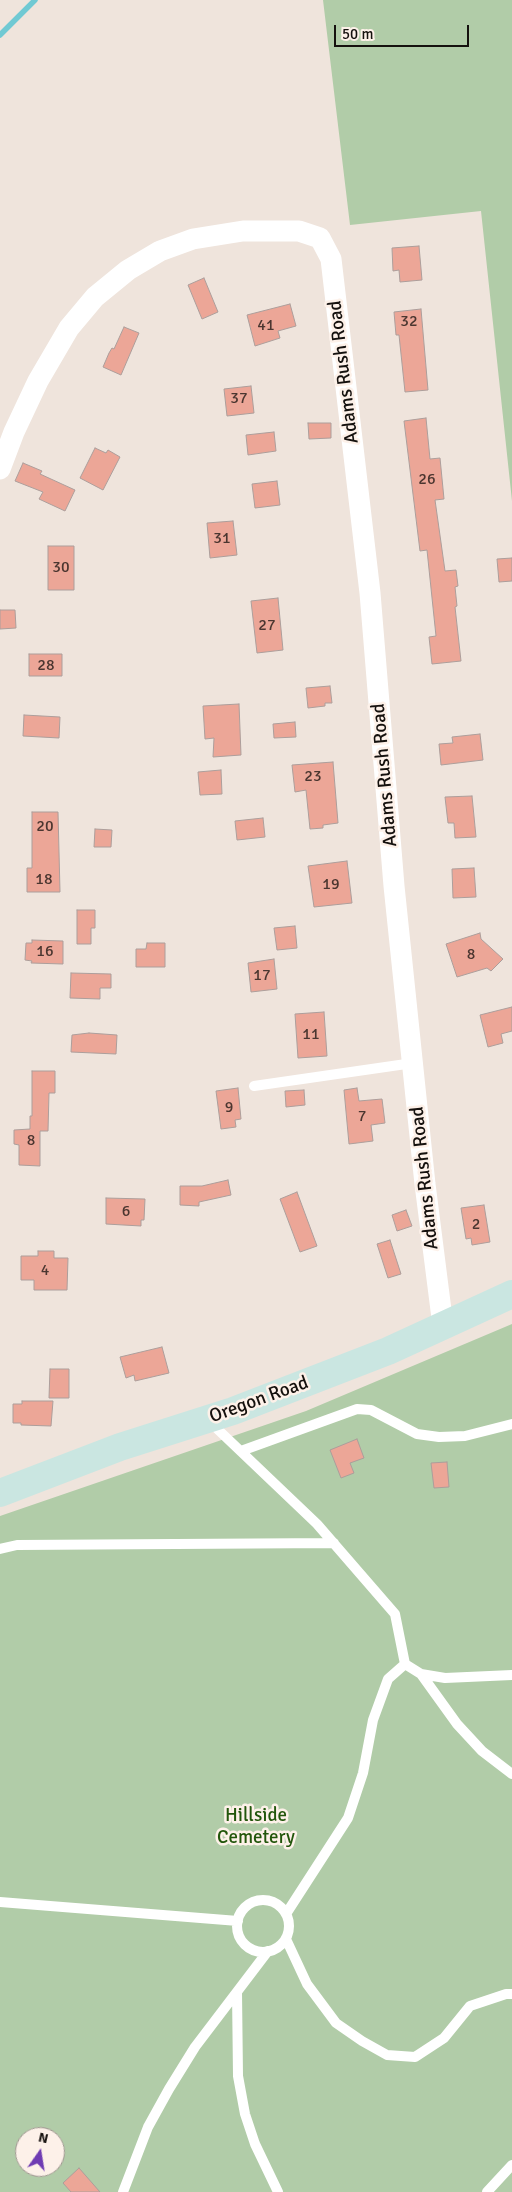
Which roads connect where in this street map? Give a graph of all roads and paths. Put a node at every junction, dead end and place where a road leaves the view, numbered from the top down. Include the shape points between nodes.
1 (0, 469) edge
2 (413, 1063) junction
3 (254, 1086) dead end
4 (512, 1294) edge
5 (443, 1326) junction
6 (208, 1419) junction
7 (512, 1424) edge
8 (241, 1451) junction
9 (0, 1492) edge
10 (334, 1543) junction
11 (0, 1548) edge
12 (405, 1664) junction
13 (421, 1674) junction
14 (512, 1675) edge
15 (512, 1774) edge
16 (0, 1902) edge
17 (286, 1914) junction
18 (238, 1921) junction
19 (286, 1939) junction
20 (268, 1951) junction
21 (237, 1992) junction
22 (512, 1994) edge
23 (512, 2165) edge
24 (123, 2192) edge
25 (278, 2192) edge
26 (487, 2192) edge

1 - 2 street, Adams Rush Road via 38,381 69,328 95,297 128,270 160,251 193,239 243,231 299,231 320,238 331,259 370,593 394,886
2 - 3 lane
2 - 5 street, Adams Rush Road
4 - 5 street, Oregon Road
5 - 6 street, Oregon Road via 388,1351
6 - 8 lane
6 - 9 street, Oregon Road via 120,1447
7 - 8 lane via 465,1436 439,1437 417,1434 371,1410 357,1408
8 - 10 lane
10 - 11 lane via 17,1545
10 - 12 lane via 394,1614
12 - 13 lane
12 - 17 lane via 388,1679 348,1818
13 - 14 lane via 445,1678
13 - 15 lane via 457,1724 482,1751
16 - 18 lane
17 - 18 lane via 275,1903 260,1900 246,1907
17 - 19 lane via 289,1931
18 - 20 lane via 245,1944 260,1952
19 - 20 lane
19 - 22 lane via 307,1984 336,2023 387,2055 414,2057 444,2038 470,2006
20 - 21 lane
21 - 24 lane via 195,2047 169,2089 148,2127
21 - 25 lane via 238,2076 245,2114
23 - 26 lane

